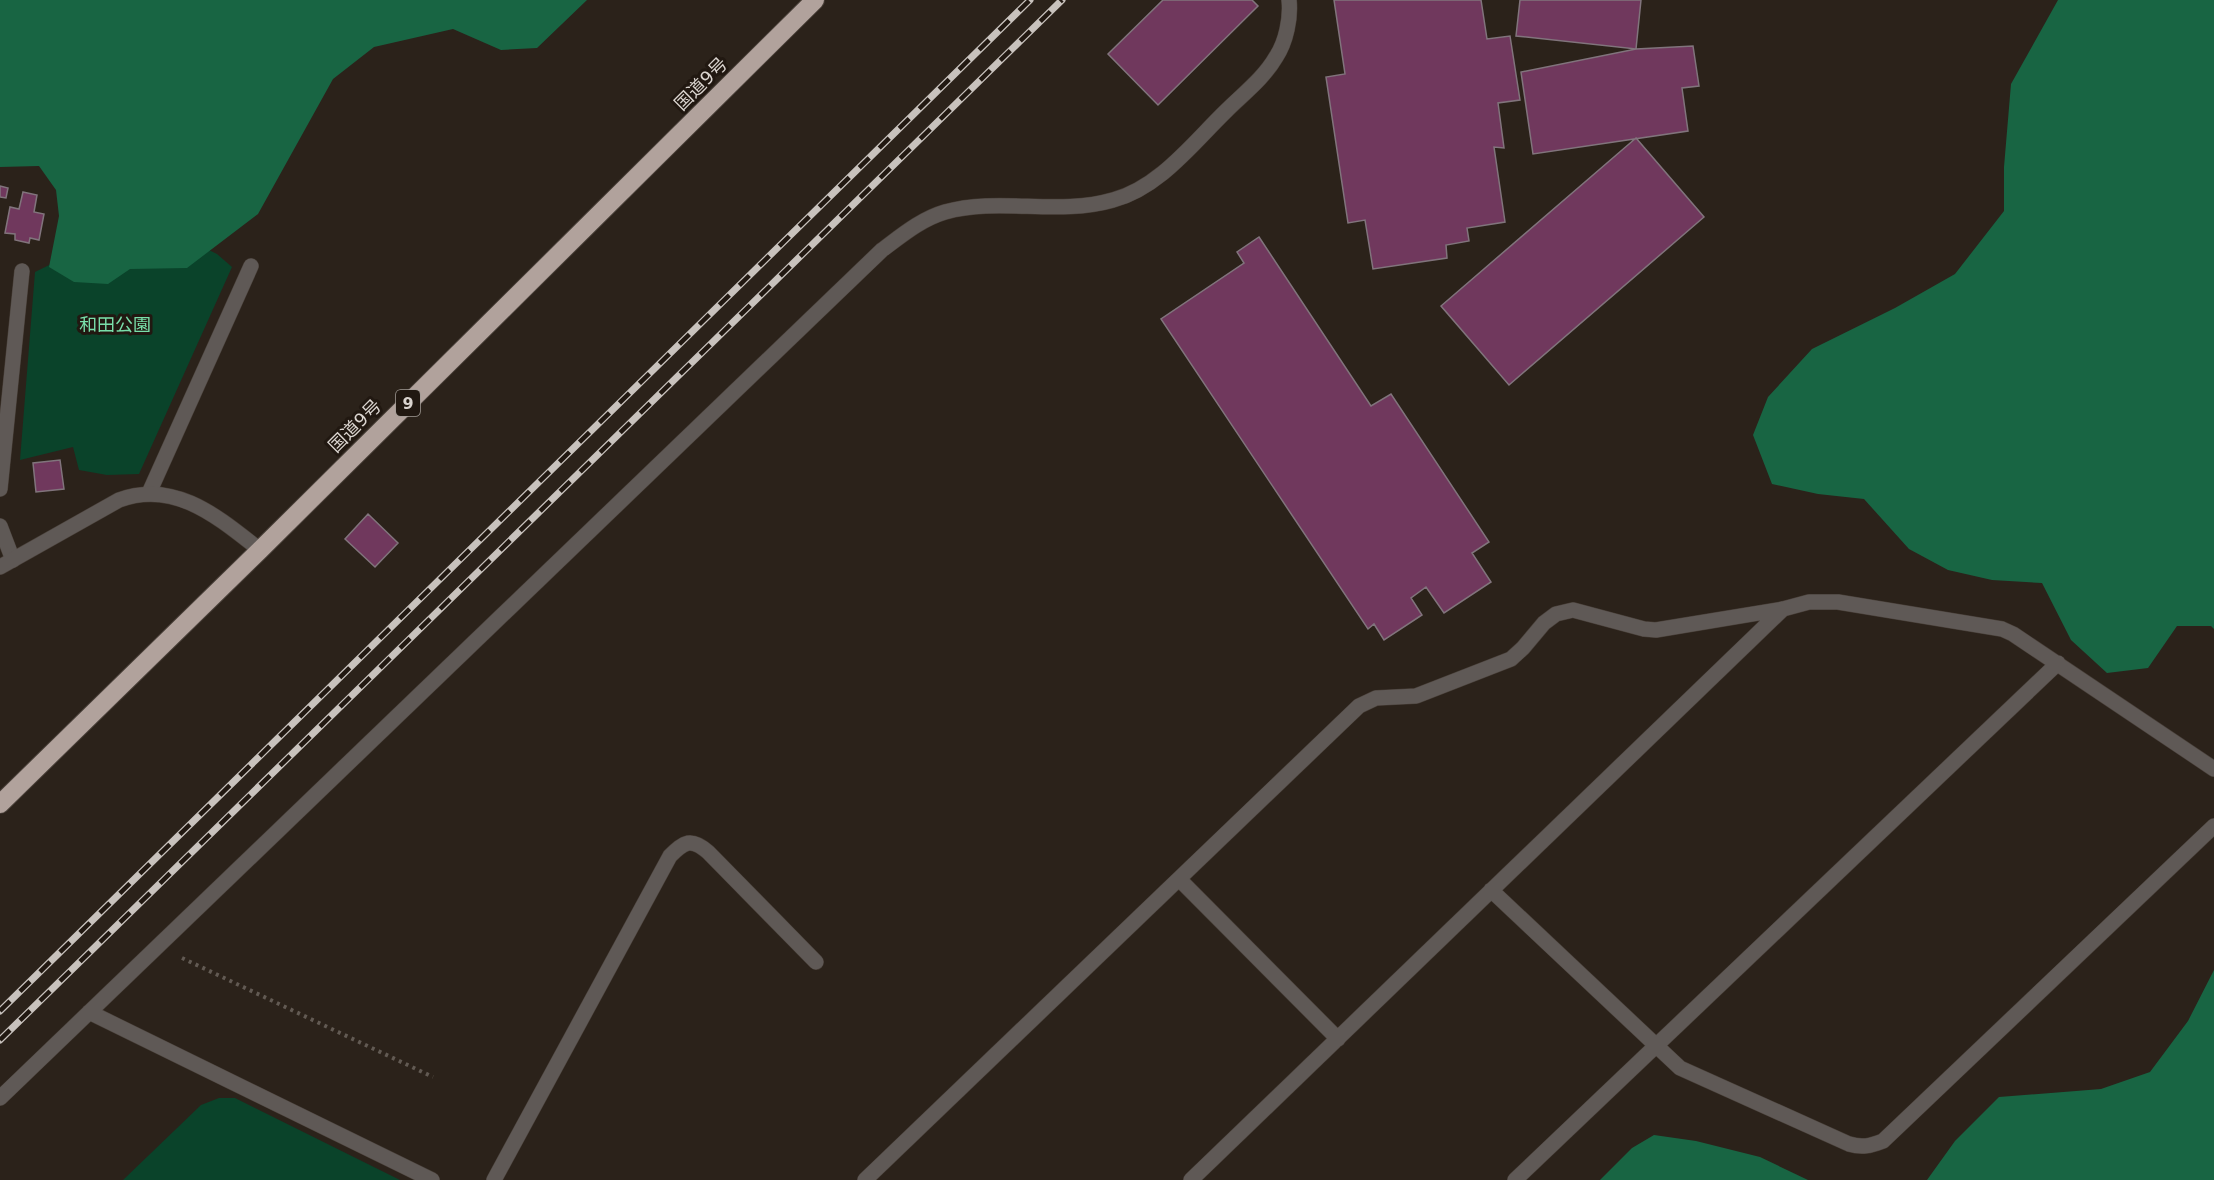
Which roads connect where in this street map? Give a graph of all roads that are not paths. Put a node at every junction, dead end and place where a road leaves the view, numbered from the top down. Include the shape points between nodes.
1 (815, 0) edge
2 (1289, 0) edge
3 (251, 266) dead end
4 (22, 271) dead end
5 (0, 489) edge
6 (149, 493) junction
7 (0, 526) edge
8 (260, 550) junction
9 (7, 564) edge
10 (1783, 609) junction
11 (2058, 663) junction
12 (2214, 770) edge
13 (0, 804) edge
14 (2214, 826) edge
15 (1179, 879) junction
16 (1491, 890) junction
17 (816, 962) dead end
18 (89, 1012) junction
19 (1338, 1039) junction
20 (1656, 1045) junction
21 (0, 1098) edge
22 (432, 1180) edge
23 (494, 1180) edge
24 (865, 1180) edge
25 (1191, 1180) edge
26 (1515, 1180) edge

1 - 8 highway, 国道9号 / 9
2 - 18 street via 1288,22 1277,57 1164,171 1140,189 1084,206 970,207 942,213 882,249
3 - 6 street
4 - 5 street
6 - 8 street via 195,504
6 - 9 street via 119,500
7 - 9 street
8 - 13 highway, 国道9号 / 9
10 - 11 street via 1809,602 1838,602 2002,629
10 - 15 street via 1656,630 1573,610 1556,614 1510,659 1416,696 1376,698 1359,706
10 - 16 street
11 - 12 street
11 - 20 street
14 - 20 street via 1883,1140 1871,1146 1849,1144 1680,1068
15 - 19 street
15 - 24 street
16 - 19 street
16 - 20 street
17 - 23 street via 700,844 680,846 670,856
18 - 21 street
18 - 22 street
19 - 25 street
20 - 26 street

